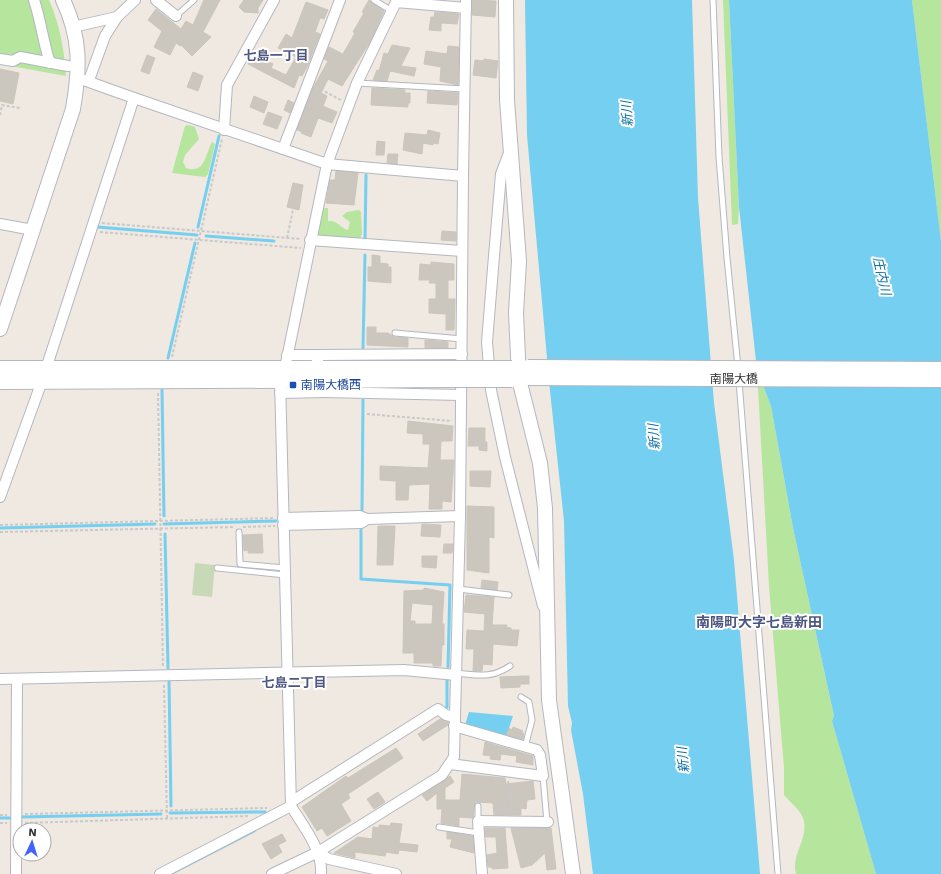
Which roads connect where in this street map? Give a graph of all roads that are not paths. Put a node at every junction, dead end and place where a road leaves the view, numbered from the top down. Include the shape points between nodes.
1 (34, 0) edge
2 (63, 0) edge
3 (135, 0) edge
4 (156, 0) edge
5 (194, 0) edge
6 (274, 0) edge
7 (340, 0) edge
8 (374, 0) edge
9 (506, 0) edge
10 (713, 0) edge
11 (466, 4) edge
12 (392, 11) junction
13 (176, 16) joint
14 (117, 17) junction
15 (73, 27) junction
16 (0, 59) edge
17 (50, 63) junction
18 (68, 66) dead end
19 (84, 79) junction
20 (357, 83) junction
21 (464, 89) junction
22 (134, 98) junction
23 (224, 130) junction
24 (511, 148) junction
25 (282, 149) junction
26 (327, 164) junction
27 (463, 176) junction
28 (0, 224) edge
29 (33, 230) junction
30 (309, 244) junction
31 (462, 251) junction
32 (0, 328) edge
33 (396, 333) dead end
34 (462, 339) junction
35 (320, 354) junction
36 (462, 354) junction
37 (0, 368) edge
38 (46, 368) junction
39 (941, 369) edge
40 (520, 373) junction
41 (283, 374) junction
42 (311, 374) junction
43 (941, 380) edge
44 (0, 382) edge
45 (42, 382) junction
46 (324, 392) junction
47 (461, 395) junction
48 (0, 496) edge
49 (460, 516) junction
50 (283, 522) junction
51 (239, 532) dead end
52 (217, 568) dead end
53 (285, 572) junction
54 (458, 589) junction
55 (509, 595) dead end
56 (548, 626) junction
57 (510, 666) dead end
58 (287, 673) junction
59 (456, 674) junction
60 (16, 678) junction
61 (0, 679) edge
62 (521, 697) dead end
63 (455, 722) junction
64 (525, 747) junction
65 (450, 764) junction
66 (543, 776) junction
67 (290, 805) junction
68 (478, 806) dead end
69 (478, 821) junction
70 (547, 822) joint
71 (439, 827) dead end
72 (479, 833) junction
73 (318, 852) junction
74 (570, 873) edge
75 (16, 874) edge
76 (160, 874) edge
77 (272, 874) edge
78 (320, 874) edge
79 (396, 874) edge
80 (482, 874) edge
81 (778, 874) edge

1 - 17 street
2 - 15 street
3 - 14 street
4 - 13 street
5 - 13 lane
6 - 23 street via 227,85
7 - 25 street
8 - 12 lane
9 - 24 street via 507,100
10 - 81 lane via 719,156
11 - 12 street via 396,2
11 - 21 street
12 - 20 street
14 - 15 street
14 - 19 street
15 - 19 street
16 - 17 street via 12,61 20,57
17 - 18 street
19 - 22 street
19 - 29 street
20 - 21 lane
20 - 26 street
21 - 27 street
22 - 23 street
22 - 38 street
23 - 25 street
24 - 40 street via 519,261 516,313
24 - 56 street via 501,174 494,256 488,342 491,390 505,457
25 - 26 street
26 - 27 street
26 - 30 street
27 - 31 street
28 - 29 street
29 - 32 street
30 - 31 street
30 - 41 street
31 - 34 street
33 - 34 lane
34 - 36 street
35 - 36 street
35 - 41 street
35 - 42 street
36 - 47 street
37 - 38 street
38 - 41 street via 169,368
38 - 45 street
39 - 40 street, 南陽大橋, bridge
40 - 42 street, bridge
40 - 43 street, 南陽大橋, bridge
40 - 56 street via 540,463 547,549
41 - 42 street
41 - 45 street via 158,381
41 - 46 street
41 - 50 street
42 - 46 street
44 - 45 street
45 - 48 street
46 - 47 street
47 - 49 street
49 - 50 street via 367,519 360,516
49 - 54 street
50 - 53 street
51 - 53 lane via 240,564
52 - 53 lane
53 - 58 street
54 - 55 lane
54 - 59 street
56 - 74 street via 549,700
57 - 59 lane via 490,676
58 - 59 street via 404,670
58 - 60 street
58 - 67 street
59 - 63 street
60 - 61 street
60 - 75 street
62 - 64 lane via 529,702 532,720
63 - 64 street
63 - 65 street via 454,757
63 - 67 street via 438,709
64 - 66 street via 538,750
65 - 66 street
65 - 73 street via 442,775
66 - 70 lane
67 - 73 street
67 - 76 street
68 - 69 lane
69 - 70 street
69 - 72 street
71 - 72 lane
72 - 80 street
73 - 77 street
73 - 78 street via 322,864
73 - 79 street via 329,859

